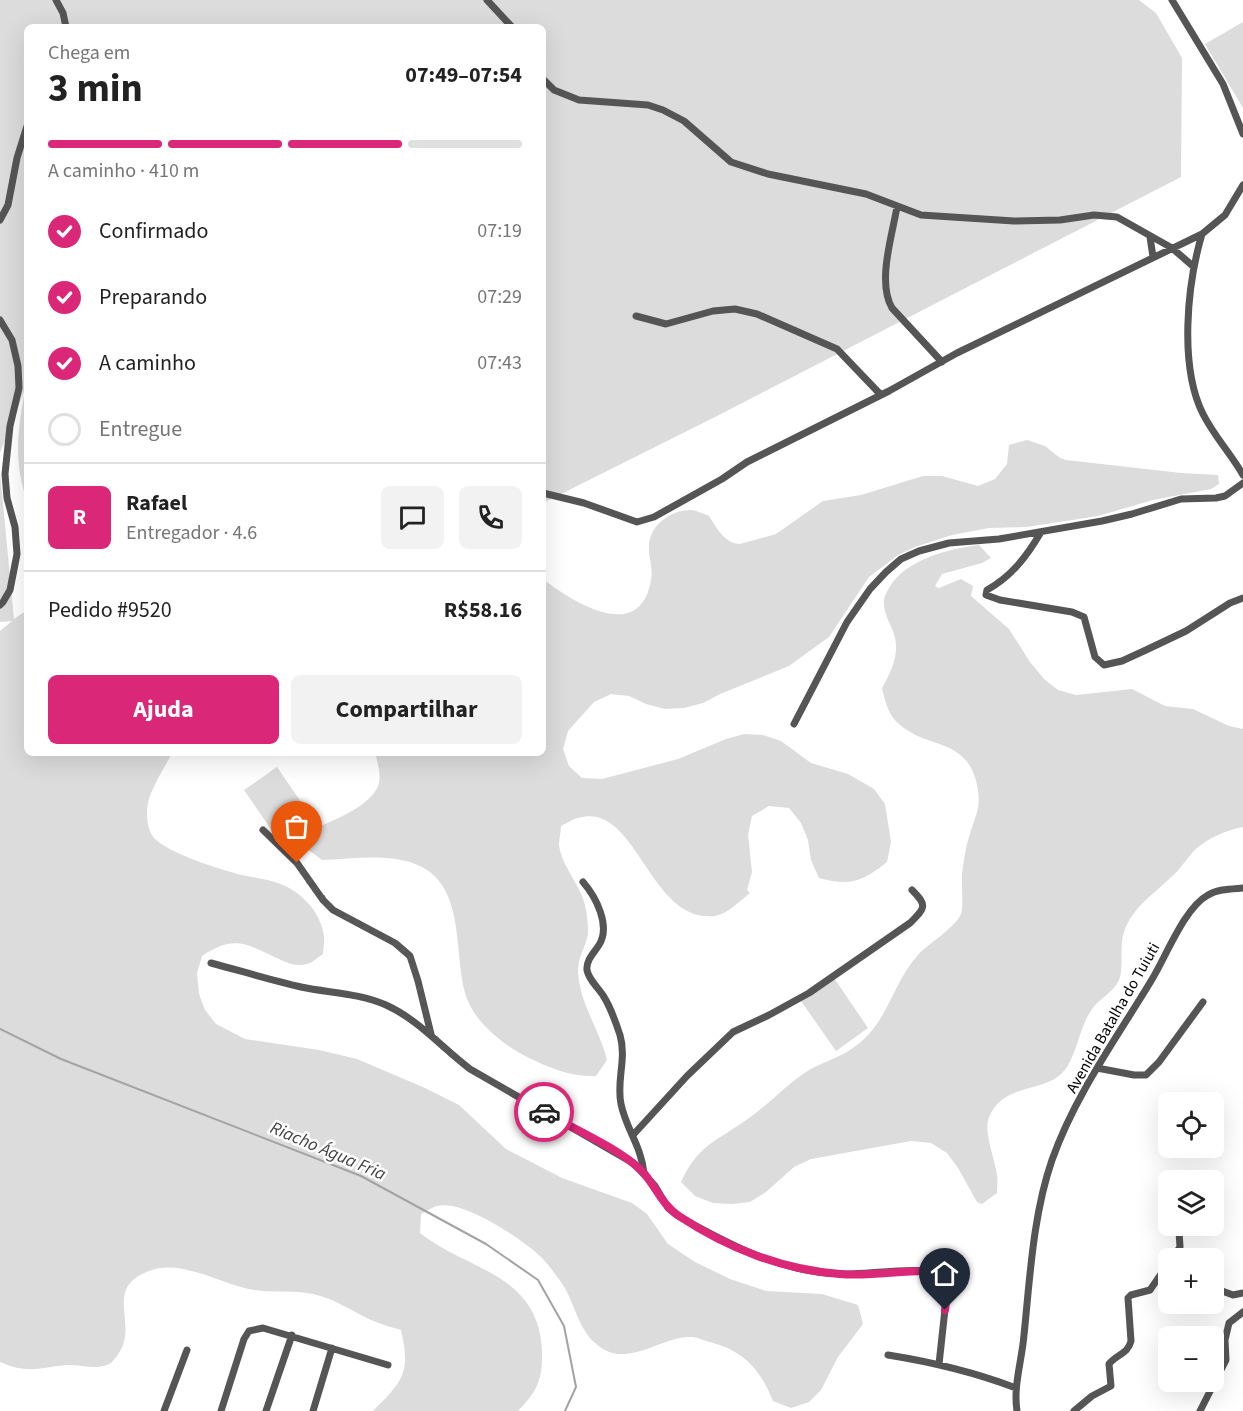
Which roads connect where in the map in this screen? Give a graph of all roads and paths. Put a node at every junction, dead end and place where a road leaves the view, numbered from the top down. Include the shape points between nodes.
1 (56, 0) edge
2 (487, 0) edge
3 (1173, 0) edge
4 (65, 24) edge
5 (509, 24) edge
6 (546, 82) edge
7 (1243, 134) edge
8 (24, 136) edge
9 (1243, 186) edge
10 (897, 207) junction
11 (0, 220) edge
12 (1202, 234) junction
13 (1150, 237) junction
14 (1172, 248) junction
15 (1153, 257) junction
16 (1194, 267) junction
17 (636, 316) dead end
18 (0, 320) edge
19 (942, 362) junction
20 (881, 395) junction
21 (1243, 475) edge
22 (1243, 483) edge
23 (546, 494) edge
24 (1041, 532) junction
25 (1243, 598) edge
26 (0, 605) edge
27 (794, 724) dead end
28 (263, 830) dead end
29 (583, 882) dead end
30 (1243, 888) edge
31 (912, 890) dead end
32 (211, 963) dead end
33 (1203, 1002) dead end
34 (431, 1034) junction
35 (1097, 1068) junction
36 (633, 1134) junction
37 (644, 1173) junction
38 (1158, 1278) edge
39 (1224, 1292) edge
40 (1243, 1293) edge
41 (1243, 1312) edge
42 (292, 1335) junction
43 (332, 1348) junction
44 (187, 1350) dead end
45 (888, 1354) dead end
46 (939, 1364) junction
47 (388, 1365) dead end
48 (1016, 1388) junction
49 (164, 1411) edge
50 (221, 1411) edge
51 (266, 1411) edge
52 (312, 1411) edge
53 (1017, 1411) edge
54 (1074, 1411) edge
55 (1200, 1411) edge

1 - 4 street
2 - 5 street
3 - 7 street via 1223,84
6 - 10 street via 573,98 663,110 684,121 731,162 747,168 866,194
8 - 11 street via 8,205
9 - 12 street via 1226,215
10 - 13 street via 921,215 1014,221 1106,215 1123,220
10 - 19 street via 885,276 887,300
12 - 14 street
12 - 16 street
13 - 14 street
13 - 15 street
14 - 15 street
14 - 16 street
15 - 19 street
16 - 21 street via 1188,356 1192,387 1203,414
17 - 20 street via 666,324 713,311 735,309 757,314 837,350
18 - 26 street via 12,340 19,388 5,474 17,554 10,590
19 - 20 street
20 - 23 street via 747,462 645,521 626,519
22 - 24 street via 1225,496 1181,499 1132,514
24 - 25 street via 1026,557 986,595 1084,617 1095,657 1104,665 1122,661 1186,631
24 - 27 street via 949,543 901,560 870,589 847,622
28 - 34 street via 297,863 333,910 395,943 410,956
29 - 36 street via 596,900 602,930 587,972 605,997 621,1038 623,1068 619,1095
30 - 35 street, Avenida Batalha do Tuiuti via 1217,891 1192,907
31 - 36 street via 924,906 910,923 809,993 733,1032
32 - 34 street via 300,987 366,998 409,1017
33 - 35 street via 1151,1072 1141,1076
34 - 37 street via 470,1069 621,1155
35 - 48 street, Avenida Batalha do Tuiuti via 1046,1179
36 - 37 street
37 - 46 street via 678,1216 758,1257 841,1274 939,1274 947,1291
38 - 54 street via 1150,1290 1128,1298 1131,1341 1125,1352 1109,1364 1110,1386
39 - 40 street
41 - 55 street via 1229,1323 1226,1360
42 - 43 street
42 - 50 street via 263,1328 249,1331
42 - 51 street
43 - 47 street
43 - 52 street
44 - 49 street
45 - 46 street
46 - 48 street
48 - 53 street, Avenida Batalha do Tuiuti

